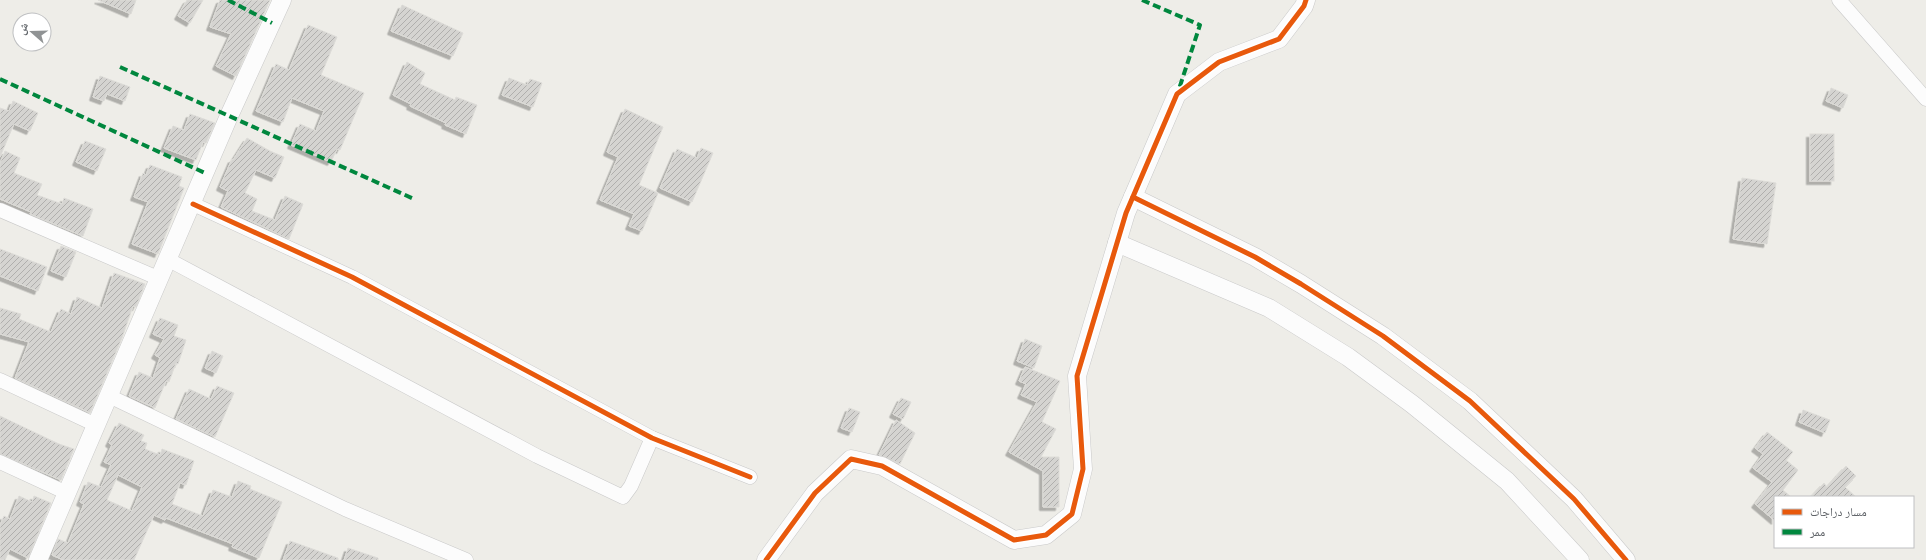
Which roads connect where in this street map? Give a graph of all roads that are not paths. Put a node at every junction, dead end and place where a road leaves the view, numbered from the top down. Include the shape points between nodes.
1 (282, 0) edge
2 (1306, 0) edge
3 (1839, 0) edge
4 (1926, 99) edge
5 (1133, 197) junction
6 (193, 204) junction
7 (0, 210) edge
8 (1117, 244) junction
9 (168, 260) junction
10 (160, 279) junction
11 (0, 380) edge
12 (109, 396) junction
13 (96, 425) junction
14 (652, 438) junction
15 (0, 462) edge
16 (750, 477) dead end
17 (67, 493) junction
18 (38, 560) edge
19 (466, 560) edge
20 (766, 560) edge
21 (1580, 560) edge
22 (1626, 560) edge

1 - 6 street via 229,116
2 - 5 street via 1280,39 1219,62 1177,94
3 - 4 street
5 - 8 street
5 - 22 street via 1255,257 1383,336 1470,401 1574,499
6 - 9 street
6 - 14 street via 352,277
7 - 10 street
8 - 20 street via 1077,376 1082,469 1072,514 1046,534 1014,540 882,466 851,459 815,493
8 - 21 street via 1269,308 1348,357 1412,404 1507,481
9 - 10 street
9 - 14 street via 537,456 623,497 631,486
10 - 12 street
11 - 13 street
12 - 13 street
12 - 19 street via 345,508
13 - 17 street
14 - 16 street
15 - 17 street
17 - 18 street

